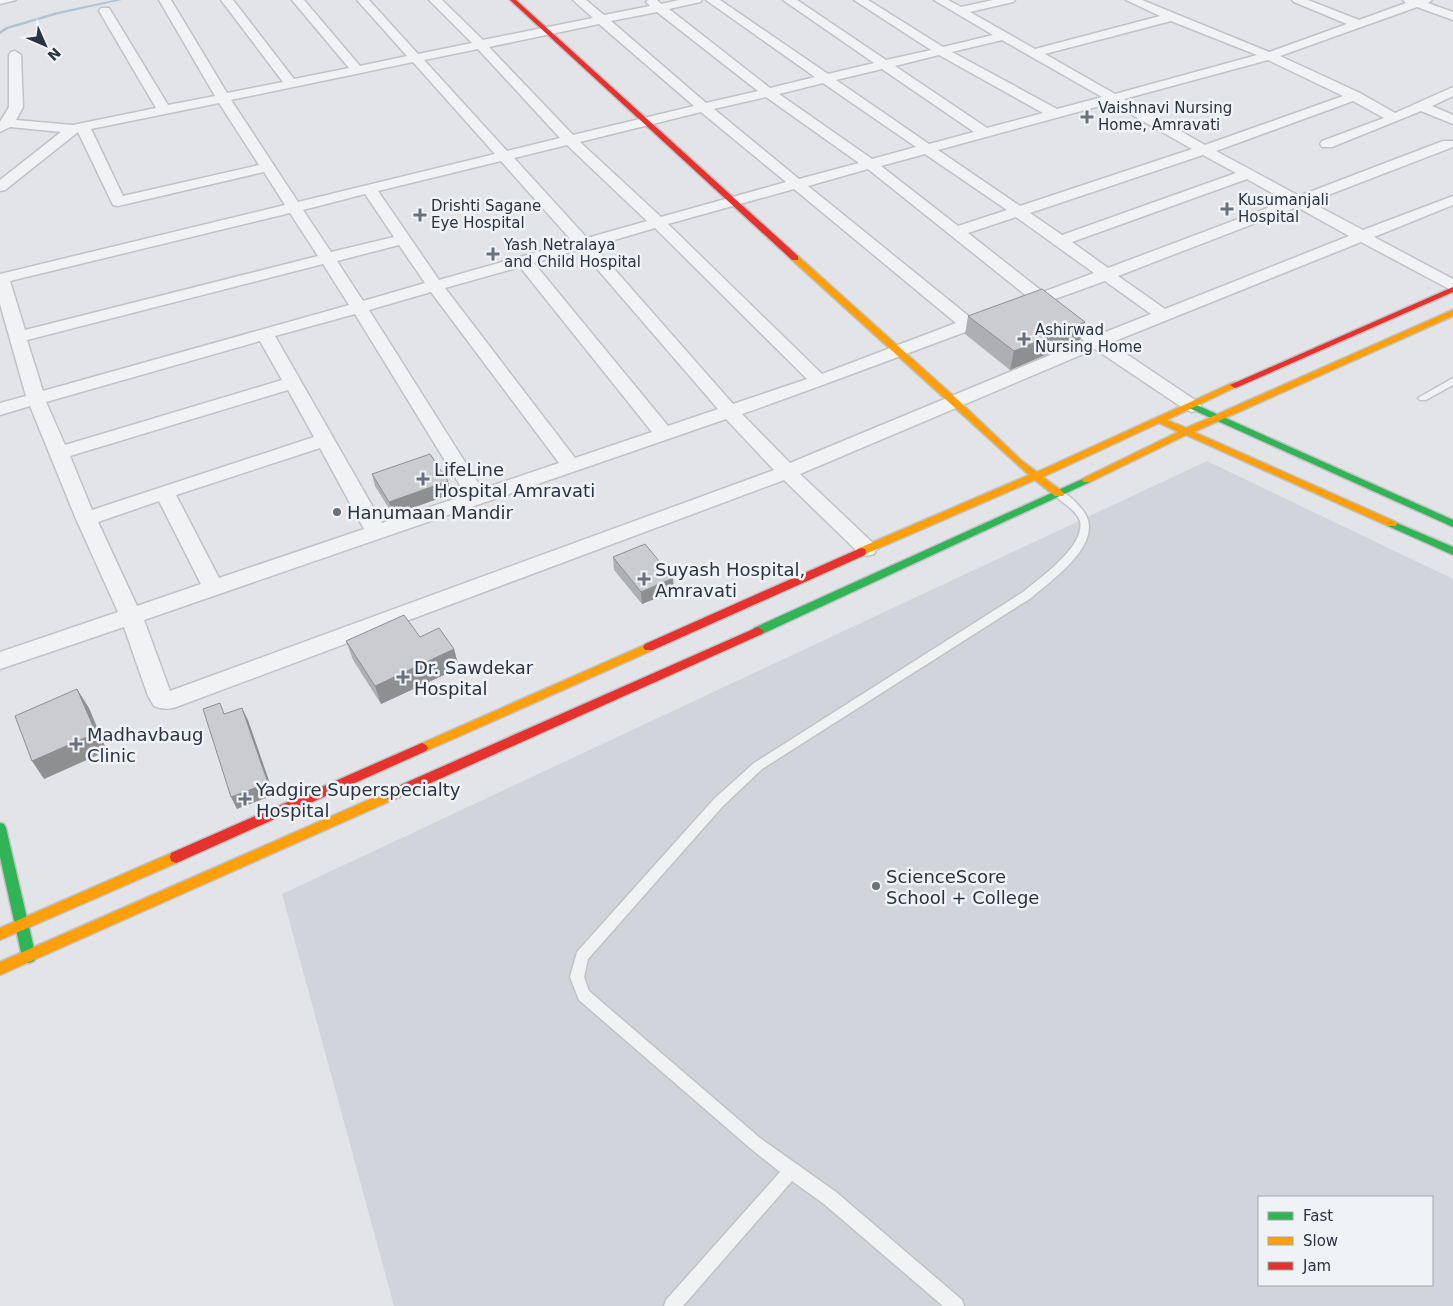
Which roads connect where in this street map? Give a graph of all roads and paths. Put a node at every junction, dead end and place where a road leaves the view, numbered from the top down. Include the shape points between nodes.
1 (12, 0) edge
2 (165, 0) edge
3 (227, 0) edge
4 (298, 0) edge
5 (363, 0) edge
6 (435, 0) edge
7 (513, 0) edge
8 (579, 0) edge
9 (696, 0) edge
10 (712, 0) edge
11 (789, 0) edge
12 (860, 0) edge
13 (940, 0) edge
14 (1010, 0) edge
15 (1132, 0) edge
16 (1298, 0) edge
17 (1417, 1) edge
18 (0, 2) edge
19 (654, 4) edge
20 (105, 10) dead end
21 (960, 12) junction
22 (1453, 16) edge
23 (1171, 17) junction
24 (602, 20) junction
25 (1358, 24) junction
26 (546, 31) junction
27 (1004, 36) junction
28 (481, 45) junction
29 (943, 52) junction
30 (1035, 53) junction
31 (14, 56) dead end
32 (1269, 56) junction
33 (415, 58) junction
34 (885, 65) junction
35 (357, 70) junction
36 (829, 79) junction
37 (291, 84) junction
38 (1453, 91) edge
39 (769, 93) junction
40 (1355, 96) junction
41 (223, 98) junction
42 (1115, 99) junction
43 (1421, 106) junction
44 (704, 108) junction
45 (164, 110) junction
46 (1055, 114) junction
47 (1396, 118) junction
48 (1453, 120) edge
49 (644, 122) junction
50 (3, 126) edge
51 (78, 128) junction
52 (985, 133) junction
53 (570, 140) junction
54 (1327, 144) dead end
55 (1448, 144) dead end
56 (928, 149) junction
57 (1204, 150) junction
58 (504, 156) junction
59 (870, 164) junction
60 (268, 167) junction
61 (1246, 174) junction
62 (796, 184) junction
63 (0, 187) edge
64 (369, 189) junction
65 (1453, 200) edge
66 (734, 201) junction
67 (1297, 201) junction
68 (295, 207) junction
69 (1019, 212) junction
70 (658, 223) junction
71 (956, 232) junction
72 (1359, 236) junction
73 (403, 239) junction
74 (1061, 241) junction
75 (584, 244) junction
76 (327, 258) junction
77 (524, 261) junction
78 (1108, 274) junction
79 (1, 279) edge
80 (435, 286) junction
81 (1453, 288) edge
82 (1041, 299) junction
83 (359, 308) junction
84 (1453, 312) edge
85 (1062, 315) edge
86 (1163, 315) junction
87 (969, 325) junction
88 (1075, 326) edge
89 (264, 334) junction
90 (19, 337) junction
91 (1096, 342) junction
92 (895, 351) junction
93 (1453, 381) edge
94 (819, 382) junction
95 (292, 383) junction
96 (36, 398) junction
97 (1423, 398) dead end
98 (954, 401) junction
99 (1192, 406) junction
100 (0, 409) edge
101 (730, 412) junction
102 (1217, 419) junction
103 (1160, 420) junction
104 (1185, 432) junction
105 (664, 434) junction
106 (324, 440) junction
107 (60, 453) junction
108 (571, 466) junction
109 (787, 472) junction
110 (1034, 477) junction
111 (164, 492) junction
112 (1059, 494) junction
113 (478, 498) junction
114 (86, 519) junction
115 (1453, 524) edge
116 (377, 533) junction
117 (867, 548) junction
118 (1453, 551) edge
119 (214, 588) junction
120 (131, 616) junction
121 (0, 661) edge
122 (0, 828) edge
123 (22, 924) junction
124 (0, 934) edge
125 (29, 957) junction
126 (0, 969) edge
127 (791, 1171) junction
128 (672, 1306) edge
129 (956, 1306) edge

1 - 18 lane
2 - 41 street
3 - 37 street
4 - 35 street
5 - 33 street
6 - 28 street
7 - 26 main road
8 - 24 street
9 - 19 street
10 - 36 street
11 - 34 street
12 - 29 street
13 - 21 street
14 - 21 street
15 - 23 street
16 - 25 street
17 - 22 street
17 - 25 street
19 - 24 street
19 - 39 street
20 - 45 street
21 - 27 street
23 - 30 street
23 - 32 street
24 - 26 street
24 - 44 street
25 - 32 street
26 - 28 street
26 - 49 main road
27 - 29 street
27 - 30 street
28 - 33 street
28 - 53 street
29 - 34 street
29 - 46 street
30 - 42 street
31 - 50 street via 16,107
32 - 40 street
32 - 42 street
33 - 35 street
33 - 58 street
34 - 36 street
34 - 52 street
35 - 37 street
36 - 39 street
36 - 56 street
37 - 41 street
38 - 43 street
39 - 44 street
39 - 59 street
40 - 47 street
40 - 57 street
41 - 45 street
41 - 60 street
42 - 46 street
42 - 57 street
43 - 47 street
43 - 48 street
44 - 49 street
44 - 62 street
45 - 51 street
46 - 52 street
47 - 54 street
49 - 53 street
49 - 66 main road
50 - 51 street
51 - 60 street via 118,202
51 - 63 street
52 - 56 street
53 - 58 street
53 - 70 street
55 - 67 street
56 - 59 street
56 - 69 street
57 - 61 street
57 - 69 street
58 - 64 street
58 - 75 street
59 - 62 street
59 - 71 street
60 - 68 street
61 - 67 street
61 - 74 street
62 - 66 street
62 - 87 street
64 - 68 street
64 - 73 street
65 - 72 street
66 - 70 street
66 - 92 main road
67 - 72 street
67 - 78 street
68 - 76 street
68 - 79 street
69 - 71 street
69 - 74 street
70 - 75 street
70 - 94 street
71 - 82 street
72 - 81 street
72 - 86 street
73 - 76 street
73 - 80 street
74 - 78 street
75 - 77 street
75 - 101 street
76 - 83 street
76 - 90 street
77 - 80 street
77 - 105 street
78 - 82 street
78 - 86 street
79 - 90 street
80 - 83 street
80 - 108 street
81 - 99 main road
82 - 85 street
82 - 87 street
83 - 89 street
83 - 113 street
84 - 102 main road
86 - 91 street
87 - 92 street
88 - 91 street
89 - 95 street
89 - 96 street
90 - 96 street
91 - 98 street
91 - 99 street
92 - 94 street
92 - 98 main road
93 - 97 lane
94 - 101 street
95 - 106 street
95 - 107 street
96 - 100 street
96 - 107 street
98 - 109 street
98 - 110 main road
99 - 102 main road
99 - 103 main road
101 - 105 street
101 - 109 street
102 - 104 main road
102 - 115 main road
103 - 104 main road
103 - 110 main road
104 - 112 main road
104 - 118 main road
105 - 108 street
106 - 111 street
106 - 116 street
107 - 114 street
108 - 113 street
109 - 117 street
109 - 120 street via 168,701 160,696
110 - 112 main road
110 - 117 main road
111 - 114 street
111 - 119 street
112 - 125 main road
112 - 127 lane via 1075,507 1085,521 1086,530 1078,547 1059,567 1027,595 742,779 582,956 577,977 584,995
113 - 116 street
114 - 120 street
116 - 119 street
117 - 123 main road
119 - 120 street
120 - 121 street
122 - 123 main road
123 - 124 main road
123 - 125 main road
125 - 126 main road
127 - 128 lane
127 - 129 lane via 830,1198

